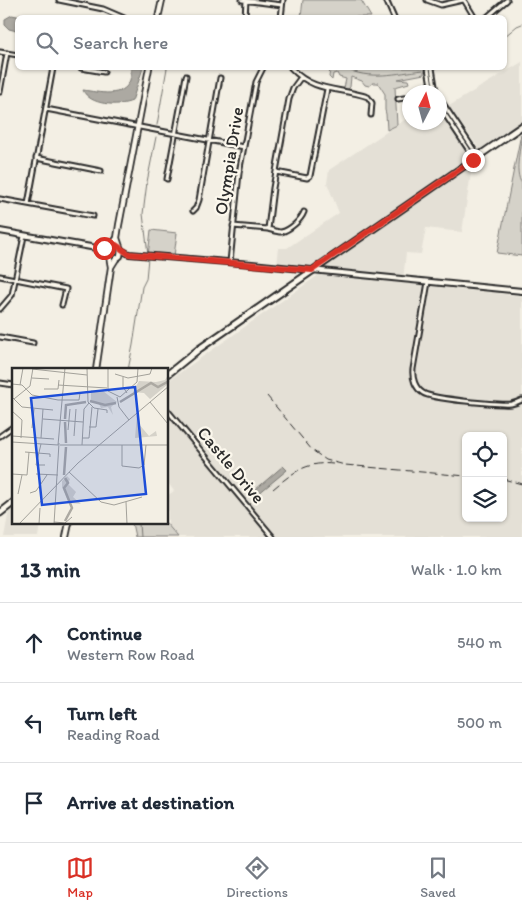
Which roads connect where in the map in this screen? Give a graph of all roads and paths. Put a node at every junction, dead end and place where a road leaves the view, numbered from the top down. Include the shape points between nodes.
1 (59, 0) edge
2 (162, 0) edge
3 (242, 0) edge
4 (246, 0) edge
5 (386, 0) edge
6 (427, 0) edge
7 (463, 0) edge
8 (507, 0) edge
9 (282, 2) edge
10 (117, 15) edge
11 (159, 15) edge
12 (245, 15) edge
13 (281, 15) edge
14 (393, 15) edge
15 (473, 15) edge
16 (490, 15) edge
17 (0, 52) edge
18 (7, 53) junction
19 (15, 54) edge
20 (53, 70) edge
21 (93, 70) edge
22 (149, 70) edge
23 (262, 70) edge
24 (293, 70) edge
25 (428, 70) edge
26 (432, 70) edge
27 (104, 72) dead end
28 (186, 76) dead end
29 (301, 77) junction
30 (220, 78) dead end
31 (432, 85) edge
32 (433, 85) edge
33 (326, 89) junction
34 (0, 92) edge
35 (402, 98) edge
36 (398, 99) dead end
37 (46, 110) junction
38 (447, 110) edge
39 (371, 115) dead end
40 (447, 117) edge
41 (522, 126) edge
42 (138, 128) junction
43 (175, 134) junction
44 (209, 140) junction
45 (244, 147) junction
46 (36, 158) junction
47 (477, 158) junction
48 (101, 171) dead end
49 (276, 172) junction
50 (167, 179) dead end
51 (0, 199) edge
52 (28, 204) junction
53 (193, 211) dead end
54 (304, 212) dead end
55 (93, 216) dead end
56 (233, 226) junction
57 (268, 229) junction
58 (0, 231) edge
59 (24, 236) junction
60 (117, 238) junction
61 (111, 246) junction
62 (102, 248) junction
63 (120, 249) junction
64 (129, 254) junction
65 (109, 255) junction
66 (118, 258) junction
67 (230, 262) junction
68 (112, 267) junction
69 (312, 270) junction
70 (0, 276) edge
71 (16, 279) junction
72 (428, 282) junction
73 (522, 291) edge
74 (62, 305) dead end
75 (0, 309) edge
76 (0, 337) edge
77 (33, 343) dead end
78 (96, 368) edge
79 (169, 373) edge
80 (522, 400) edge
81 (169, 411) edge
82 (12, 427) edge
83 (0, 436) edge
84 (12, 504) edge
85 (0, 513) edge
86 (69, 524) edge
87 (66, 537) edge
88 (272, 537) edge

1 - 10 street
2 - 11 main road
3 - 4 street
4 - 9 street
4 - 12 street
5 - 14 street
6 - 7 street via 441,5
7 - 15 street
8 - 16 street
9 - 13 street
17 - 18 street
18 - 19 street
18 - 34 street
20 - 37 street
21 - 27 street
22 - 42 main road
23 - 45 street, Olympia Drive via 256,82
24 - 29 street
25 - 31 street
26 - 32 street
28 - 43 street
29 - 33 street
29 - 49 street via 289,99
30 - 44 street
33 - 39 street via 368,97 372,103
33 - 49 street via 310,176
35 - 36 street
37 - 42 street
37 - 46 street
38 - 47 street
40 - 47 street
41 - 47 main road
42 - 43 street
42 - 60 main road
43 - 44 street
43 - 50 street
44 - 45 street
44 - 53 street via 199,200
45 - 56 street, Olympia Drive
46 - 48 street
46 - 52 street
47 - 69 main road
49 - 57 street
51 - 52 street
52 - 55 street
54 - 57 street via 285,230
56 - 57 street
56 - 67 street, Olympia Drive
58 - 59 street
59 - 62 street
59 - 71 street
60 - 61 main road
60 - 63 main road
61 - 62 street
61 - 63 main road
61 - 65 main road
62 - 65 street
63 - 64 street
63 - 66 main road
64 - 66 street
64 - 67 street
65 - 66 main road
65 - 68 main road
66 - 68 main road
67 - 69 street
68 - 78 main road
69 - 72 street
69 - 79 main road
70 - 71 street
71 - 74 street via 66,288
71 - 75 street via 12,295
72 - 73 street
72 - 80 street via 412,369 419,390 427,396 443,398 509,404
76 - 77 street
81 - 88 street, Castle Drive
82 - 83 street
84 - 85 main road
86 - 87 main road

